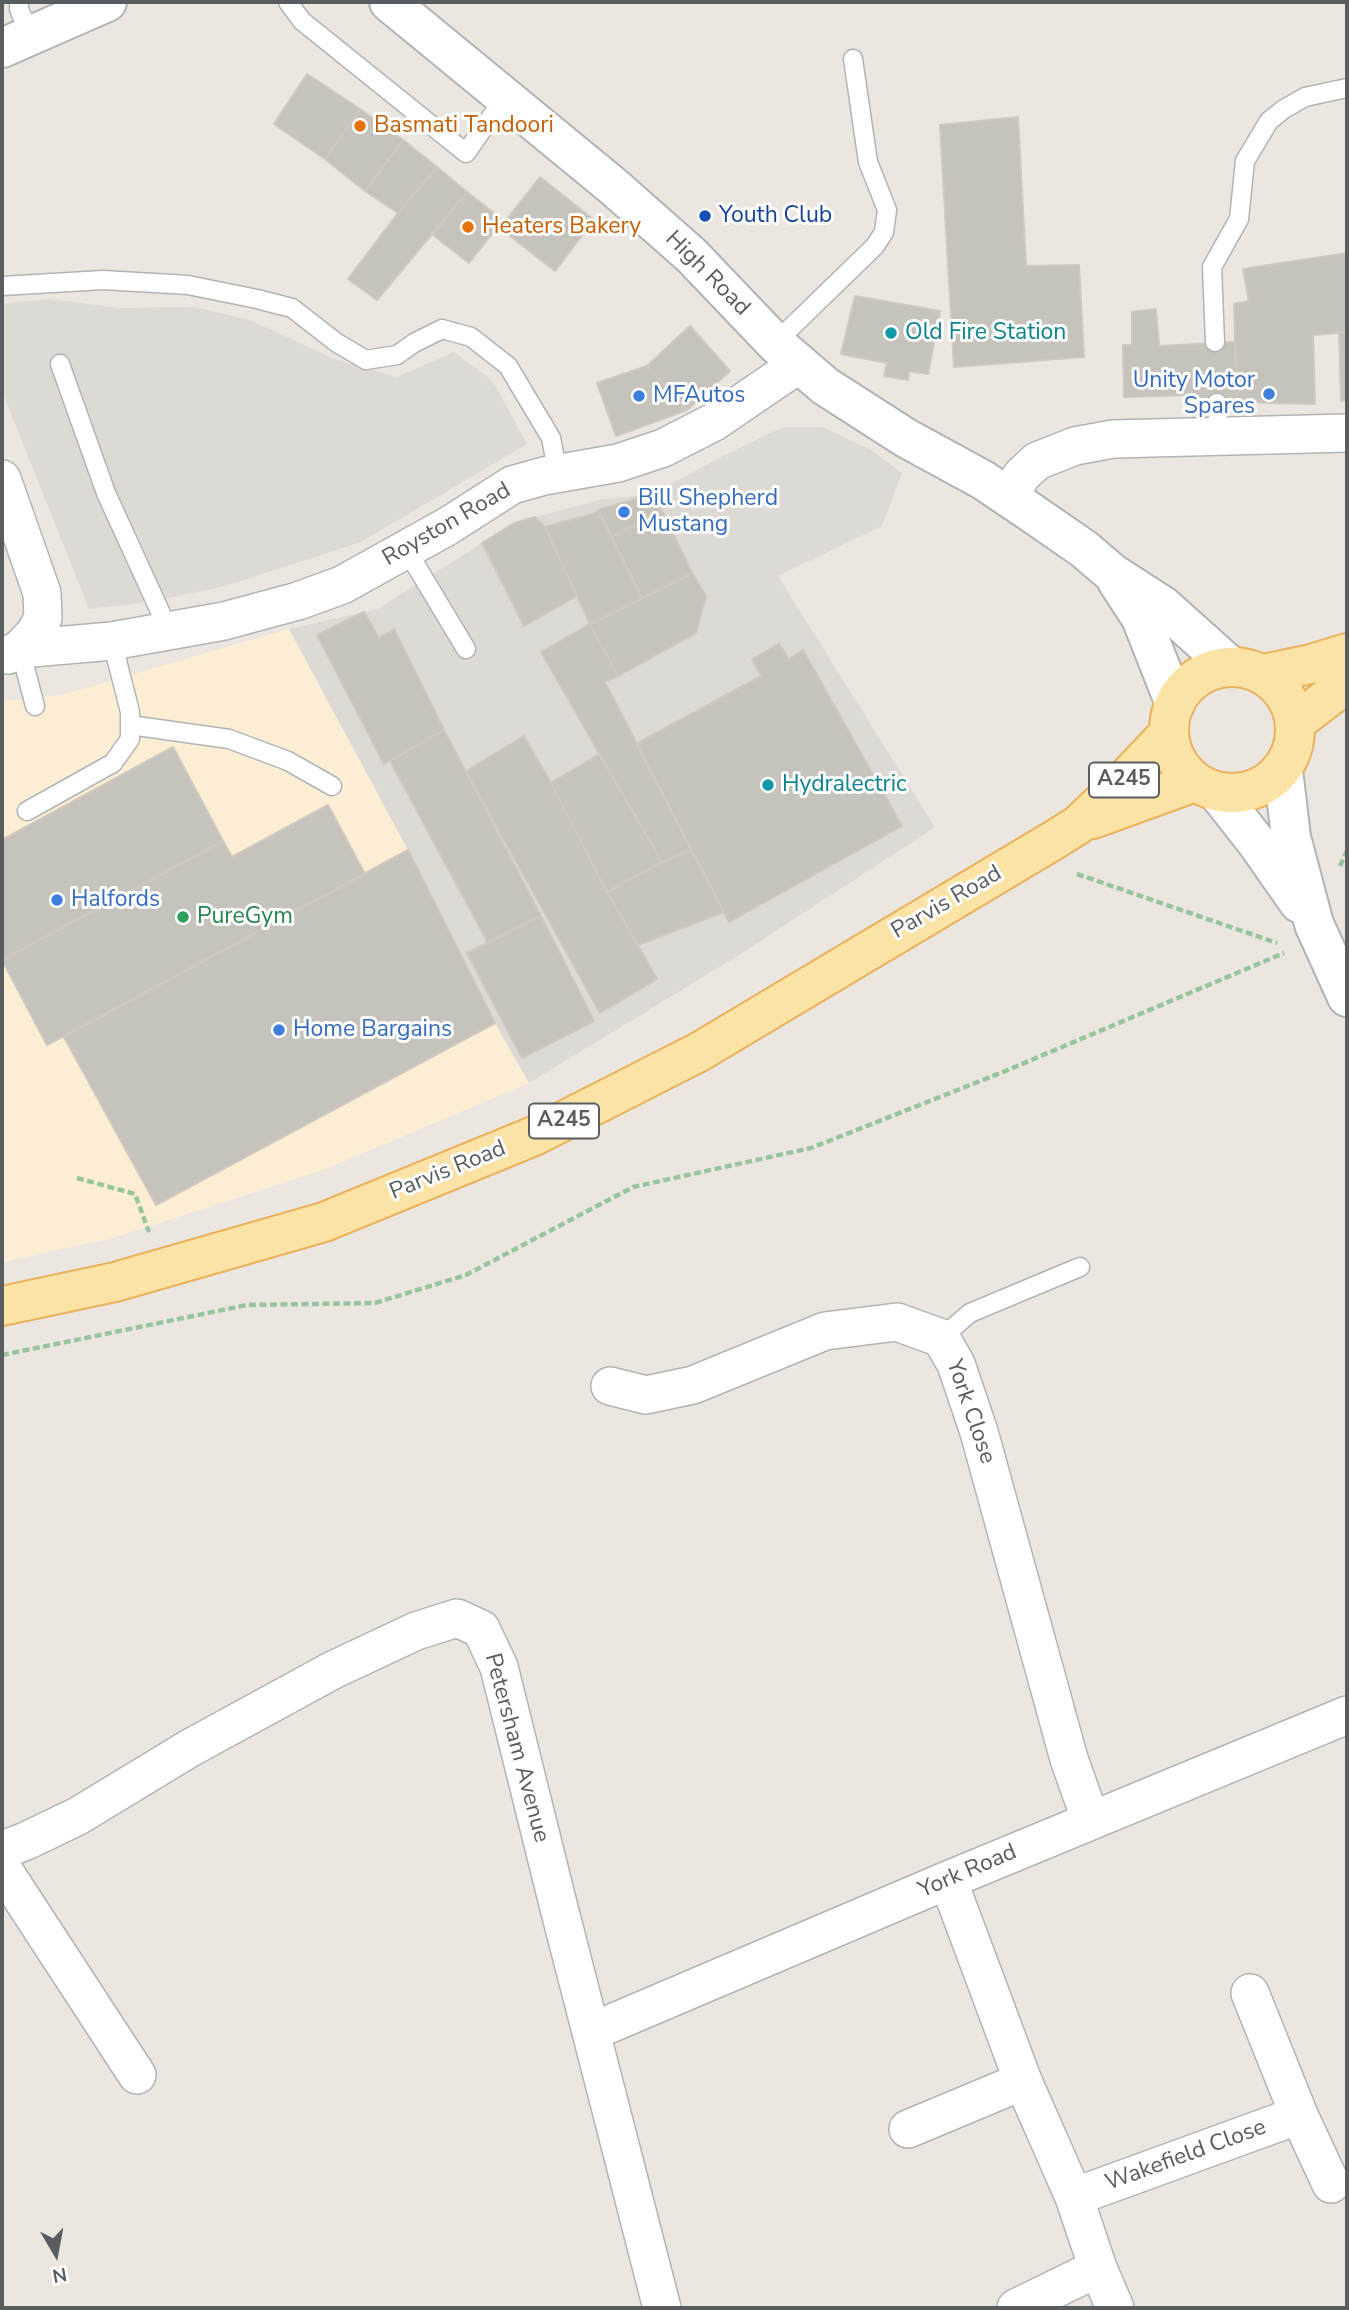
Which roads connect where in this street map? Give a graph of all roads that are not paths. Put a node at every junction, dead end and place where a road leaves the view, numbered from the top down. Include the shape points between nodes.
1 (107, 2) edge
2 (288, 2) edge
3 (389, 2) edge
4 (17, 28) edge
5 (853, 59) dead end
6 (1347, 88) edge
7 (505, 97) junction
8 (2, 286) edge
9 (1214, 342) dead end
10 (787, 354) junction
11 (60, 364) dead end
12 (1347, 433) edge
13 (558, 474) junction
14 (2, 479) edge
15 (1008, 497) junction
16 (406, 549) junction
17 (1112, 573) junction
18 (169, 631) junction
19 (95, 643) junction
20 (466, 649) dead end
21 (11, 653) edge
22 (1347, 653) edge
23 (1247, 671) junction
24 (1347, 683) edge
25 (35, 706) dead end
26 (1172, 718) junction
27 (1296, 723) junction
28 (130, 725) junction
29 (1283, 770) junction
30 (332, 786) dead end
31 (1206, 787) junction
32 (27, 811) dead end
33 (1078, 825) junction
34 (1304, 937) junction
35 (1347, 997) edge
36 (1080, 1266) dead end
37 (2, 1306) edge
38 (941, 1338) junction
39 (610, 1386) dead end
40 (1347, 1715) edge
41 (1091, 1821) junction
42 (2, 1850) edge
43 (2, 1868) edge
44 (948, 1880) junction
45 (1250, 1993) dead end
46 (591, 2032) junction
47 (137, 2075) dead end
48 (1023, 2081) junction
49 (1299, 2115) junction
50 (908, 2129) dead end
51 (1331, 2184) dead end
52 (1074, 2197) junction
53 (1098, 2267) junction
54 (662, 2308) edge
55 (1016, 2308) edge
56 (1115, 2308) edge

1 - 4 street
2 - 7 lane via 302,21 466,153
3 - 7 street, High Road
5 - 10 lane via 868,162 887,210 884,232
6 - 9 lane via 1305,97 1284,109 1269,121 1245,161 1239,219 1212,267
7 - 10 street, High Road via 692,256
8 - 13 lane via 103,281 188,285 257,299 292,308 366,360 397,355 442,329 471,338 508,366 551,438
10 - 13 street, Royston Road via 714,422 663,448 618,463
10 - 15 street, High Road via 859,410
11 - 18 lane via 106,493
12 - 15 street via 1218,420 1075,446 1037,461 1021,475
13 - 16 street, Royston Road via 512,485
14 - 21 street via 42,593 43,618
15 - 17 street, High Road
16 - 18 street, Royston Road via 342,585 309,597
16 - 20 lane
17 - 23 street, High Road
17 - 26 street, High Road via 1141,618
18 - 19 street, Royston Road
19 - 21 street, Royston Road
19 - 28 lane via 124,683
21 - 25 lane
22 - 23 main road via 1311,664
23 - 26 main road via 1213,669 1198,677 1185,689
23 - 27 main road via 1279,687
24 - 27 main road
26 - 31 main road via 1172,752 1181,768
26 - 33 main road, Parvis Road / A245 via 1115,790
27 - 29 main road via 1291,756
28 - 30 lane via 229,739 288,761
28 - 32 lane via 130,739 113,763
29 - 31 main road via 1269,782 1235,794
29 - 34 street
31 - 33 main road, Parvis Road / A245
31 - 34 street via 1257,843
33 - 37 main road, Parvis Road / A245 via 699,1052 534,1136 324,1222 115,1282
34 - 35 street
36 - 38 lane via 970,1313
38 - 39 street, York Close via 897,1322 825,1331 693,1385 646,1395
38 - 41 street, York Close via 956,1364 979,1432 1069,1759
40 - 41 street, York Road
41 - 44 street, York Road
42 - 46 street, Petersham Avenue via 78,1816 333,1670 416,1630 457,1618 481,1629 499,1667
43 - 47 street
44 - 46 street, York Road
44 - 48 street
45 - 49 street
46 - 54 street, Petersham Avenue
48 - 50 street
48 - 52 street
49 - 51 street
49 - 52 street, Wakefield Close
52 - 53 street
53 - 55 street
53 - 56 street

